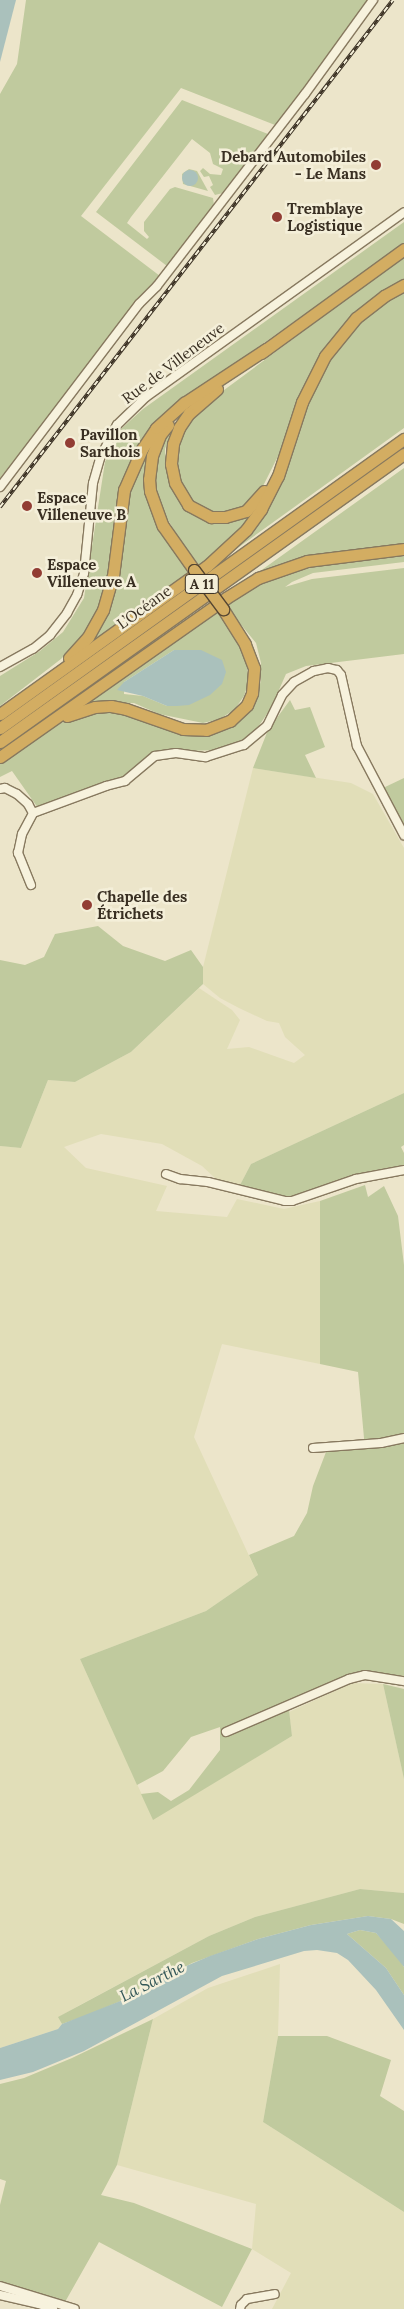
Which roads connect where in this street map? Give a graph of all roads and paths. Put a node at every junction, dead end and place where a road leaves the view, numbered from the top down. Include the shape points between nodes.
1 (373, 0) edge
2 (404, 212) edge
3 (404, 249) edge
4 (404, 285) edge
5 (266, 349) junction
6 (404, 439) edge
7 (286, 452) junction
8 (404, 454) edge
9 (0, 487) edge
10 (404, 549) edge
11 (0, 667) edge
12 (2, 713) edge
13 (54, 720) junction
14 (0, 728) edge
15 (0, 742) edge
16 (0, 757) edge
17 (0, 789) edge
18 (33, 813) junction
19 (404, 835) edge
20 (31, 885) dead end
21 (404, 1170) edge
22 (166, 1174) dead end
23 (404, 1438) edge
24 (313, 1448) dead end
25 (404, 1681) edge
26 (226, 1732) dead end
27 (0, 2286) edge
28 (274, 2294) dead end
29 (0, 2295) edge
30 (53, 2309) edge
31 (75, 2309) edge
32 (240, 2309) edge

1 - 9 street via 306,94 157,286 139,304
2 - 11 street, Rue de Villeneuve via 146,397 117,425 100,458 94,483 84,573 77,595 50,635 33,649
3 - 5 highway
4 - 7 highway via 356,318 324,356 302,402
5 - 7 highway via 188,413 173,444 171,464 175,483 188,504 211,518 225,518 253,505 266,489
5 - 12 highway via 184,403 156,428 142,449 124,490 113,576 95,627 74,653
5 - 13 highway, bridge via 179,413 160,435 152,456 149,478 152,500 164,526 245,644 254,668 247,705 230,722 206,730 183,728 111,706 84,709
6 - 14 highway, L’Océane / A 11
7 - 12 highway via 261,509 228,550
8 - 15 highway, L’Océane / A 11
10 - 13 highway via 307,561 258,578
13 - 16 highway
17 - 18 street via 17,794
18 - 19 street via 125,781 155,756 176,753 206,757 244,745 267,726 282,695 294,682 314,671 333,667 343,680 357,746
18 - 20 street via 22,834 18,853
21 - 22 street via 356,1179 285,1202
23 - 24 street
25 - 26 street via 365,1675 349,1679
27 - 31 street
28 - 32 street via 248,2299
29 - 30 street

